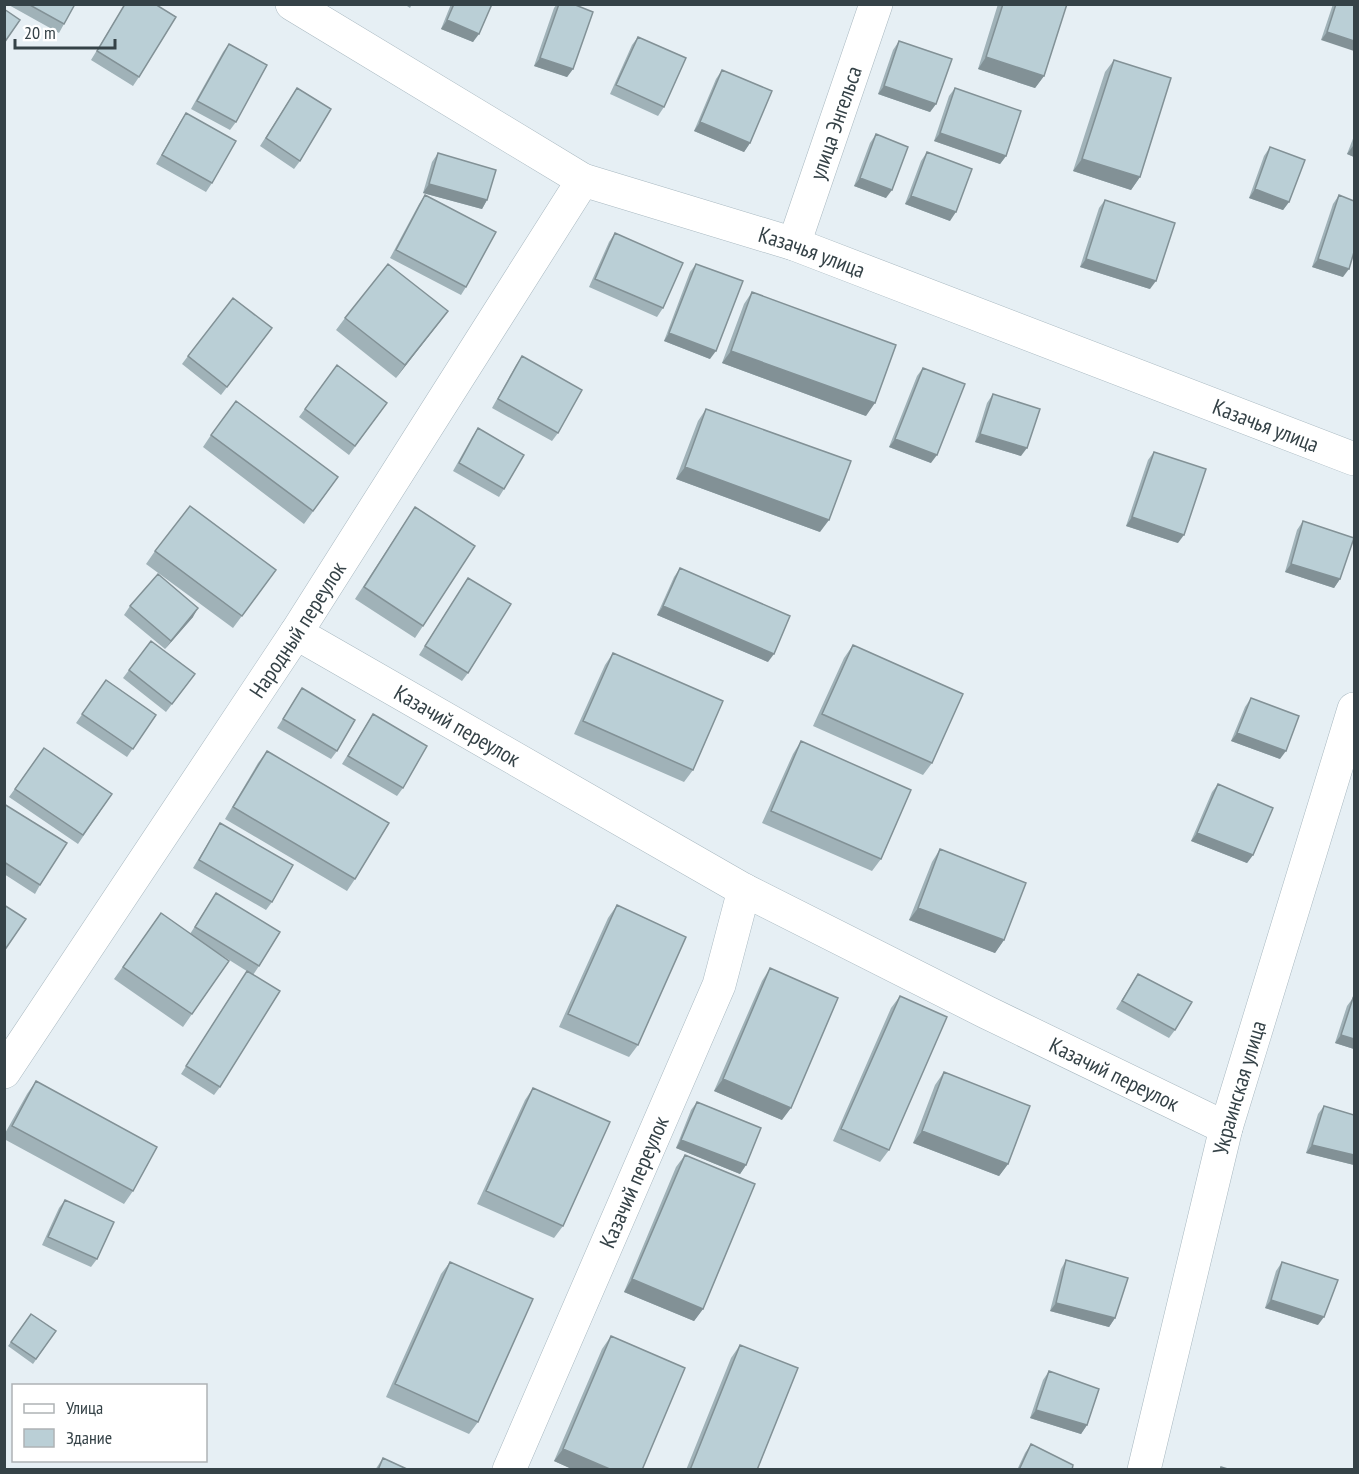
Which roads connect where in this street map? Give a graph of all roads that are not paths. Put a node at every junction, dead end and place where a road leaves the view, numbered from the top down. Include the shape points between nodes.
1 (292, 4) edge
2 (876, 4) edge
3 (583, 180) junction
4 (794, 243) junction
5 (1354, 459) edge
6 (296, 633) junction
7 (1354, 709) edge
8 (744, 890) junction
9 (4, 1072) edge
10 (1226, 1128) junction
11 (509, 1470) edge
12 (1144, 1470) edge

1 - 3 street, Казачья улица
2 - 4 street, улица Энгельса
3 - 4 street, Казачья улица
3 - 6 street, Народный переулок
4 - 5 street, Казачья улица
6 - 8 street, Казачий переулок
6 - 9 street, Народный переулок
7 - 10 street, Украинская улица
8 - 10 street, Казачий переулок
8 - 11 street, Казачий переулок via 718,985
10 - 12 street, Украинская улица

